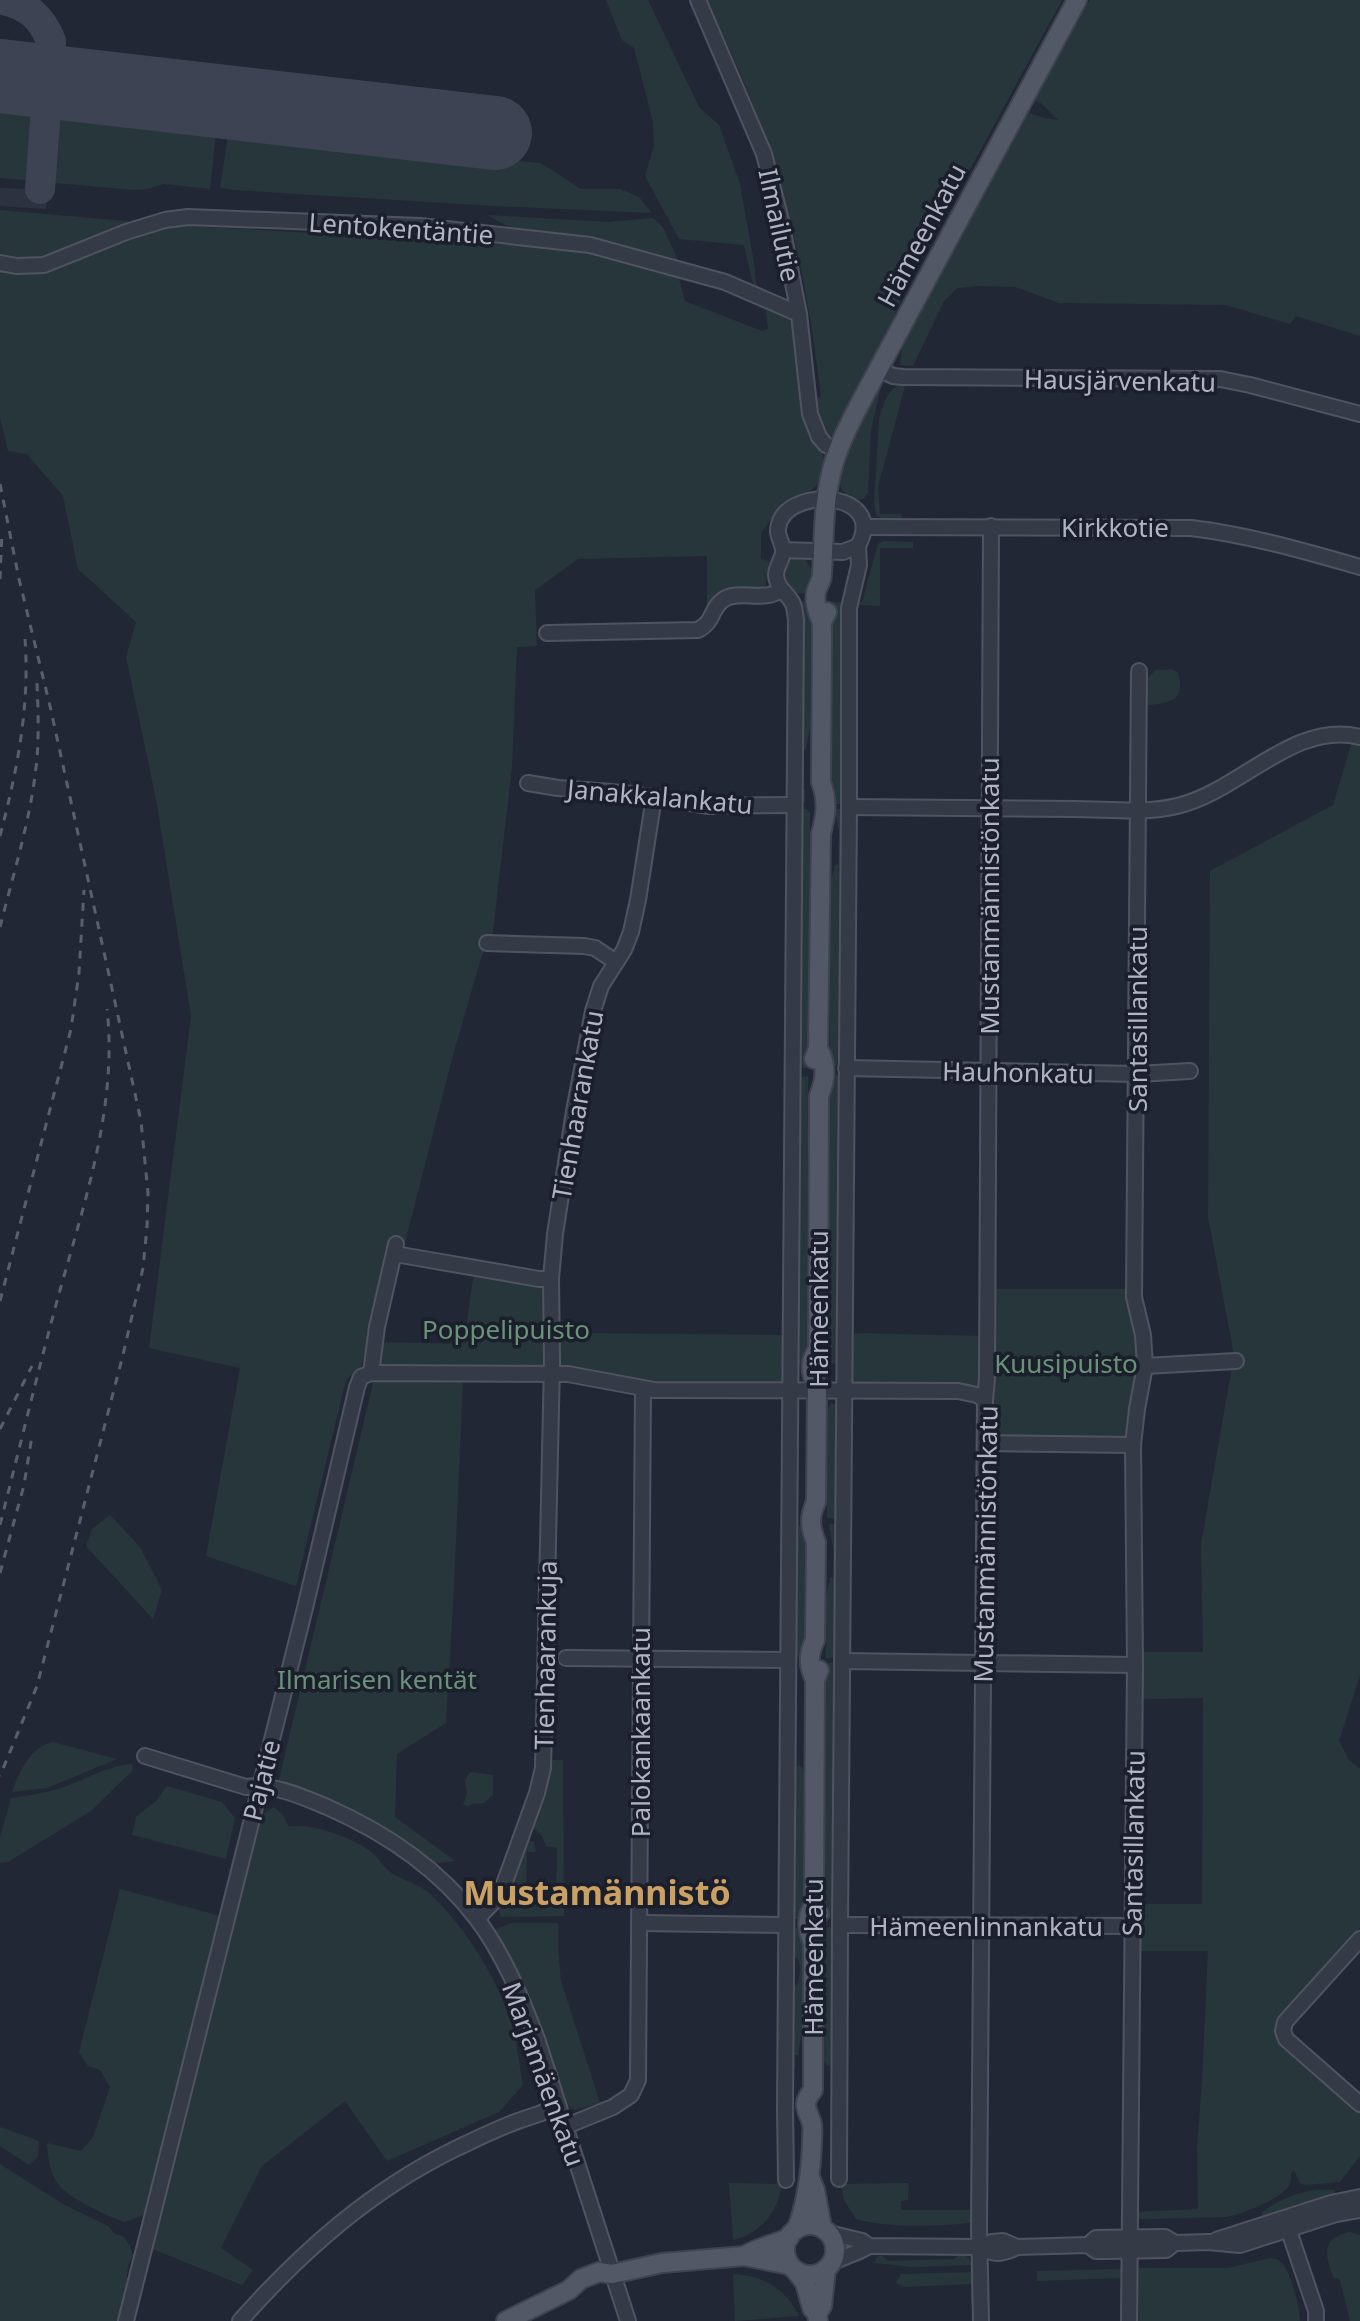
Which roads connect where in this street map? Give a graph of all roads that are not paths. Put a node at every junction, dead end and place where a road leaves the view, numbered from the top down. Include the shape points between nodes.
1 (698, 0) edge
2 (1077, 0) edge
3 (0, 263) edge
4 (799, 314) junction
5 (878, 369) junction
6 (1360, 414) edge
7 (838, 451) junction
8 (826, 500) junction
9 (991, 526) junction
10 (865, 527) junction
11 (858, 546) junction
12 (783, 550) junction
13 (822, 551) junction
14 (1360, 567) edge
15 (782, 591) junction
16 (547, 633) dead end
17 (1139, 671) dead end
18 (1360, 737) edge
19 (528, 783) dead end
20 (654, 797) junction
21 (793, 805) junction
22 (849, 807) junction
23 (990, 809) junction
24 (1140, 809) junction
25 (487, 943) dead end
26 (616, 962) junction
27 (846, 1068) junction
28 (1190, 1071) dead end
29 (988, 1072) junction
30 (1137, 1074) junction
31 (551, 1279) junction
32 (1236, 1361) dead end
33 (1145, 1366) junction
34 (371, 1373) junction
35 (551, 1374) junction
36 (643, 1389) junction
37 (817, 1389) junction
38 (790, 1391) junction
39 (844, 1392) junction
40 (985, 1400) junction
41 (985, 1443) junction
42 (1133, 1445) junction
43 (566, 1658) dead end
44 (640, 1659) junction
45 (788, 1660) junction
46 (842, 1661) junction
47 (984, 1661) junction
48 (1135, 1665) junction
49 (145, 1756) dead end
50 (815, 1756) junction
51 (788, 1757) junction
52 (259, 1785) junction
53 (477, 1919) junction
54 (639, 1923) junction
55 (786, 1925) junction
56 (840, 1925) junction
57 (981, 1926) junction
58 (1132, 1926) junction
59 (1360, 1939) edge
60 (839, 2073) junction
61 (813, 2081) junction
62 (1360, 2104) edge
63 (558, 2106) junction
64 (564, 2127) junction
65 (812, 2132) junction
66 (785, 2139) junction
67 (839, 2179) dead end
68 (786, 2180) dead end
69 (811, 2180) junction
70 (1360, 2197) edge
71 (1360, 2210) edge
72 (1287, 2224) junction
73 (825, 2230) junction
74 (793, 2233) junction
75 (1129, 2244) junction
76 (869, 2246) junction
77 (979, 2247) junction
78 (744, 2256) junction
79 (829, 2266) junction
80 (793, 2268) junction
81 (612, 2274) junction
82 (818, 2318) edge
83 (126, 2321) edge
84 (240, 2321) edge
85 (506, 2321) edge
86 (628, 2321) edge
87 (981, 2321) edge
88 (1129, 2321) edge
89 (1316, 2321) edge

1 - 4 street, Ilmailutie via 764,154
2 - 5 main road, Hämeenkatu
3 - 4 street, Lentokentäntie via 44,265 139,228 188,217 420,226 590,245 725,282
4 - 7 street, Ilmailutie via 813,428
5 - 6 street, Hausjärvenkatu via 903,377 1220,379
5 - 7 main road, Hämeenkatu
7 - 8 main road, Hämeenkatu
8 - 10 street via 852,507 862,515
8 - 12 street, Hämeenkatu via 786,511 777,535
8 - 13 main road, Hämeenkatu
9 - 10 street, Kirkkotie
9 - 14 street, Kirkkotie via 1191,528
9 - 23 street, Mustanmännistönkatu
10 - 11 street, Hämeenkatu
11 - 13 street
11 - 22 street, Hämeenkatu via 849,608
12 - 13 street
12 - 15 street, Hämeenkatu via 776,573
13 - 37 main road, Hämeenkatu via 828,609 822,622 821,782 814,814 821,834 818,1048 813,1062 819,1096 818,1349 811,1359 811,1375
15 - 16 street via 729,596 708,625 698,630
15 - 21 street, Hämeenkatu via 796,620
17 - 24 street, Santasillankatu
18 - 24 street via 1313,738 1210,795 1174,807
19 - 20 street, Janakkalankatu
20 - 21 street, Janakkalankatu via 709,806
20 - 26 street, Tienhaarankatu via 631,932
21 - 38 street, Hämeenkatu
22 - 23 street
22 - 27 street, Hämeenkatu
23 - 24 street
23 - 29 street, Mustanmännistönkatu
24 - 30 street, Santasillankatu
25 - 26 street via 584,946
26 - 31 street, Tienhaarankatu via 593,1011
27 - 29 street, Hauhonkatu
27 - 39 street, Hämeenkatu
28 - 30 street, Hauhonkatu
29 - 30 street, Hauhonkatu
29 - 40 street, Mustanmännistönkatu
30 - 33 street, Santasillankatu via 1134,1297
31 - 34 street, Pajatie via 395,1249
31 - 35 street, Tienhaarankatu
32 - 33 street
33 - 42 street, Santasillankatu
34 - 35 street
34 - 52 street, Pajatie via 361,1377 357,1387
35 - 36 street
35 - 53 street, Tienhaarankuja via 543,1768 503,1887
36 - 38 street
36 - 44 street, Palokankaankatu
37 - 38 street
37 - 39 street
37 - 50 main road, Hämeenkatu via 816,1502 810,1529 816,1542 815,1640 810,1652
38 - 45 street, Hämeenkatu
39 - 40 street via 966,1392
39 - 46 street, Hämeenkatu
40 - 41 street, Mustanmännistönkatu
41 - 42 street
41 - 47 street, Mustanmännistönkatu
42 - 48 street, Santasillankatu
43 - 44 street
44 - 45 street
44 - 54 street, Palokankaankatu
45 - 51 street, Hämeenkatu
46 - 47 street
46 - 56 street, Hämeenkatu
47 - 48 street
47 - 57 street, Mustanmännistönkatu
48 - 58 street, Santasillankatu
49 - 52 street, Marjamäenkatu via 246,1787
50 - 51 street
50 - 61 main road, Hämeenkatu via 814,1904 808,1916 813,1944
51 - 55 street, Hämeenkatu
52 - 53 street, Marjamäenkatu via 317,1803 384,1837 426,1867
52 - 83 street, Pajatie
53 - 63 street, Marjamäenkatu via 520,1994
54 - 55 street
54 - 64 street, Palokankaankatu via 638,2080 631,2095 613,2107
55 - 66 street, Hämeenkatu
56 - 57 street, Hämeenlinnankatu
56 - 60 street, Hämeenkatu
57 - 58 street, Hämeenlinnankatu
57 - 77 street, Mustanmännistönkatu
58 - 75 street, Santasillankatu
59 - 62 street via 1285,2022 1283,2031
60 - 61 street, Hämeenkatu
60 - 67 street, Hämeenkatu
61 - 65 main road, Hämeenkatu via 806,2106
63 - 64 street, Marjamäenkatu
63 - 84 street via 474,2140 392,2184 315,2243
64 - 81 street, Marjamäenkatu
65 - 66 street
65 - 69 main road, Hämeenkatu
66 - 68 street, Hämeenkatu
69 - 73 main road, Hämeenkatu
69 - 74 main road, Hämeenkatu
70 - 72 street via 1331,2203
71 - 72 street
72 - 75 street via 1240,2245 1175,2243 1165,2237
72 - 89 street
73 - 74 main road via 814,2225
73 - 76 street
73 - 79 main road via 835,2248
74 - 78 main road
74 - 80 main road via 785,2250
75 - 77 street via 1096,2251 1088,2245 1017,2247 993,2254
75 - 88 street, Santasillankatu
76 - 77 street
76 - 79 street
77 - 87 street, Mustanmännistönkatu
78 - 80 main road
78 - 81 main road via 662,2263
79 - 80 main road via 811,2275
79 - 82 main road
80 - 82 main road via 805,2283
81 - 85 main road via 592,2274
81 - 86 street, Marjamäenkatu

